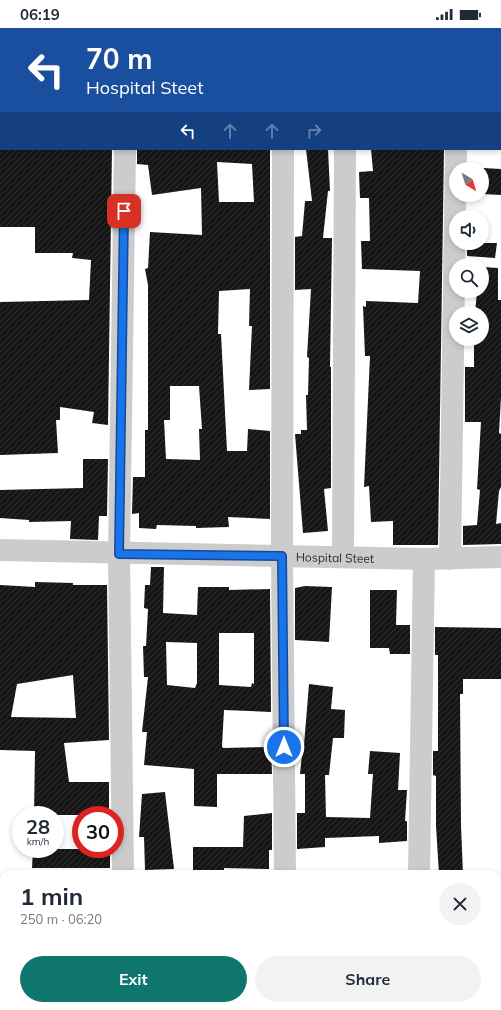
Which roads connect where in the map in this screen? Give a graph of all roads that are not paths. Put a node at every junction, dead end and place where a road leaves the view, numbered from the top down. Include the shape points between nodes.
1 (125, 150) edge
2 (283, 150) edge
3 (345, 150) edge
4 (456, 150) edge
5 (0, 550) edge
6 (119, 554) junction
7 (282, 556) junction
8 (343, 557) junction
9 (501, 557) edge
10 (424, 559) junction
11 (450, 559) junction
12 (123, 870) edge
13 (285, 870) edge
14 (419, 870) edge

1 - 6 street
2 - 7 street
3 - 8 street
4 - 11 street
5 - 6 street, Hospital Steet
6 - 7 street, Hospital Steet
6 - 12 street
7 - 8 street, Hospital Steet
7 - 13 street
8 - 10 street, Hospital Steet
9 - 11 street, Hospital Steet
10 - 11 street, Hospital Steet
10 - 14 street

